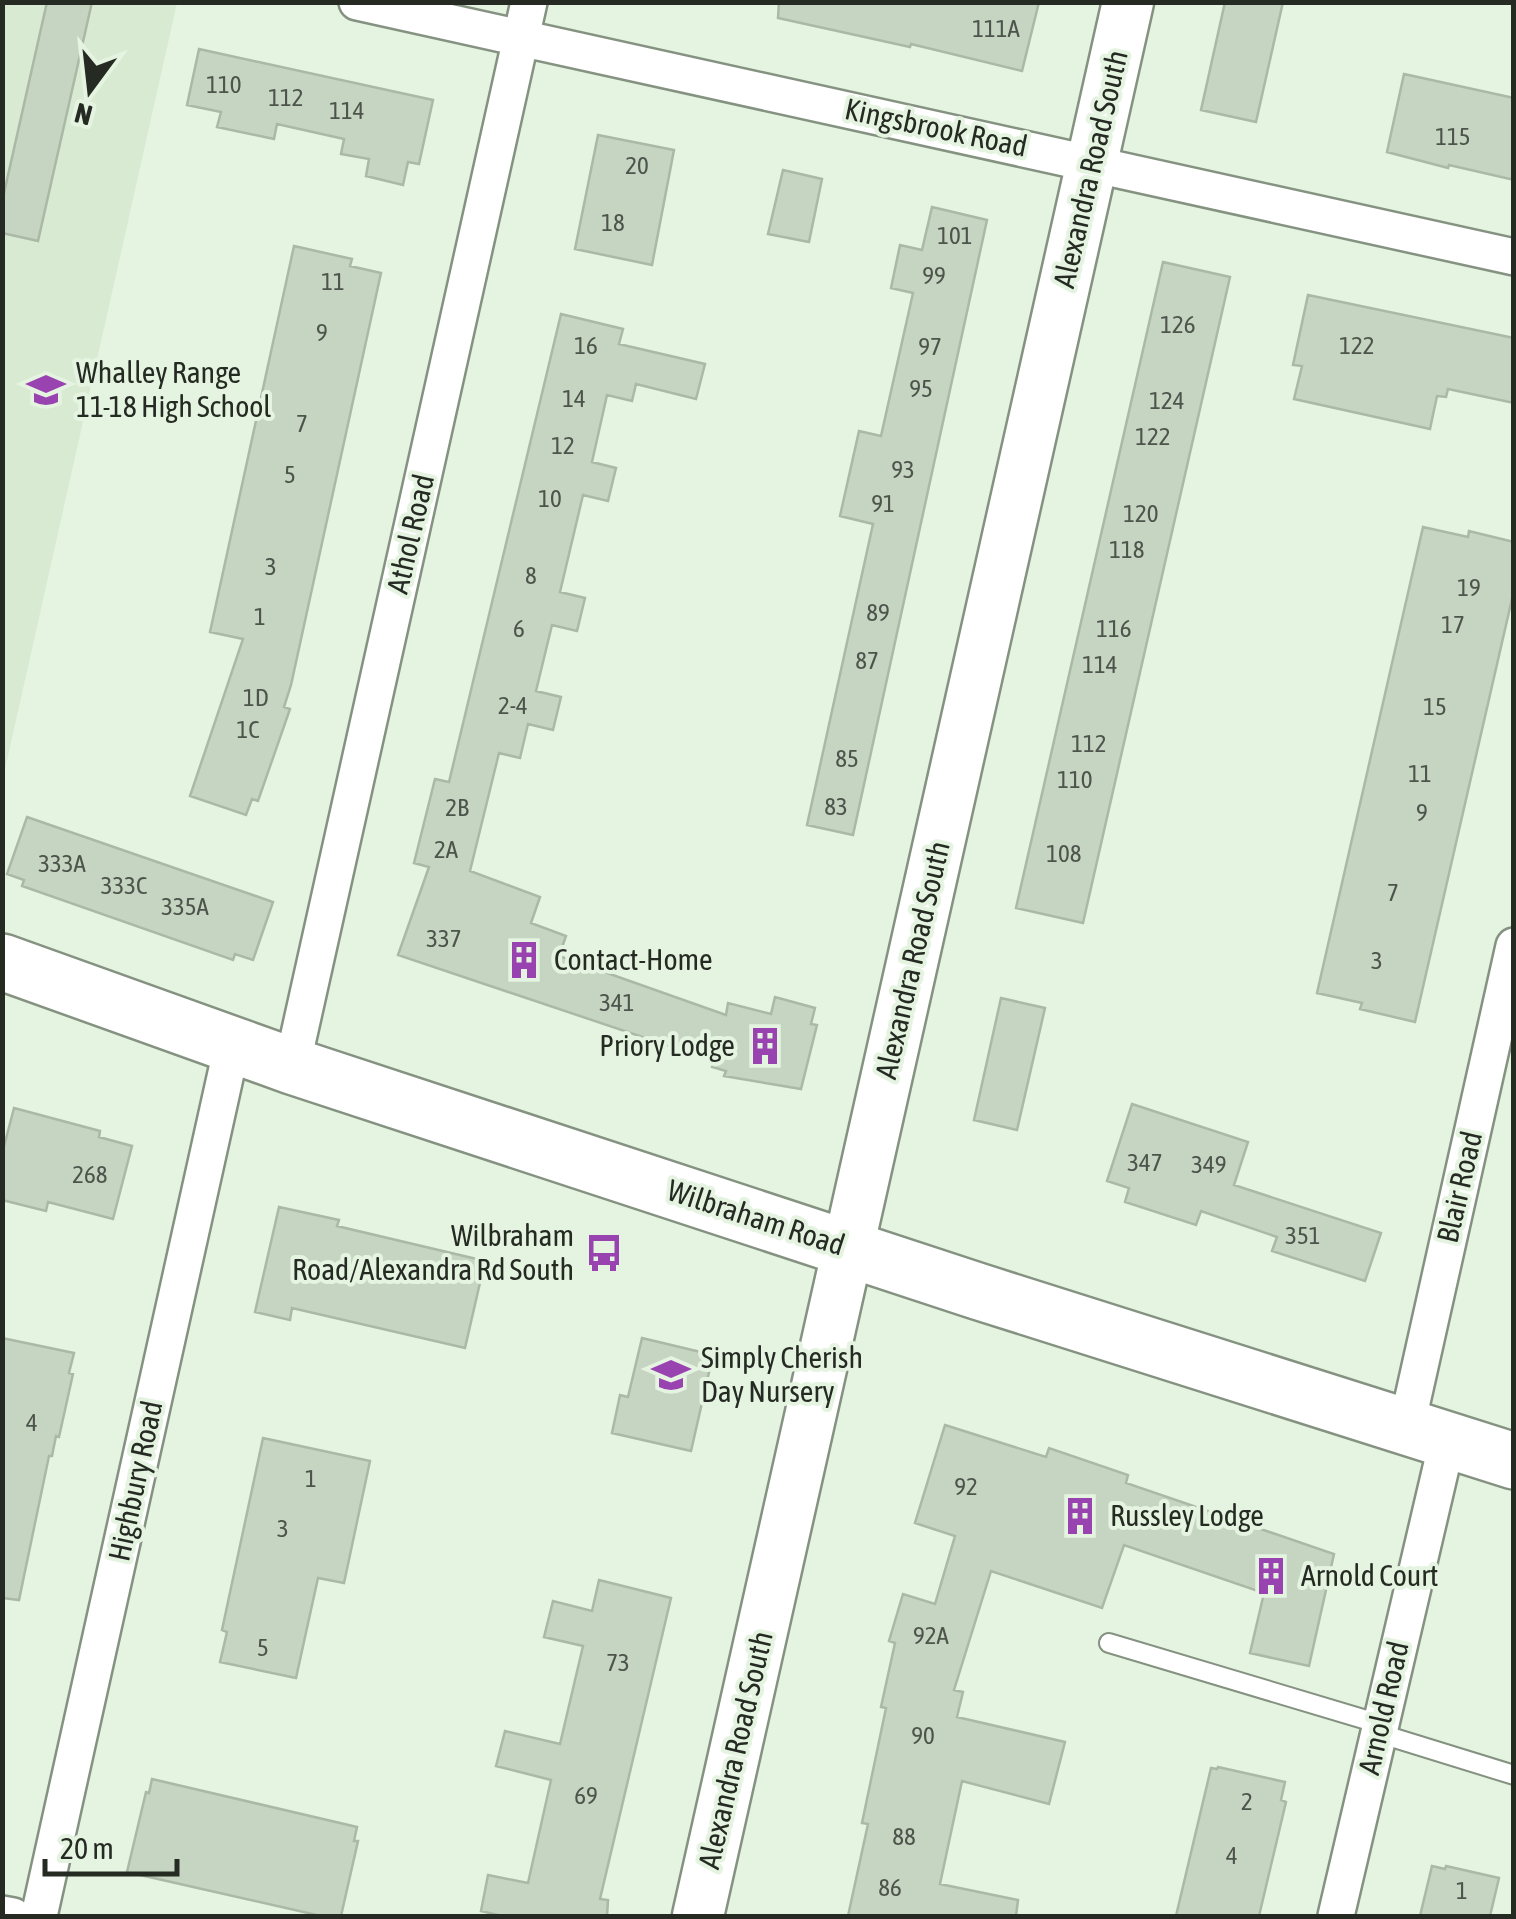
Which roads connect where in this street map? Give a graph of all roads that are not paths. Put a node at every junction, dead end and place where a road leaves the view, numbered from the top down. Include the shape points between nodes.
1 (357, 2) edge
2 (529, 2) edge
3 (1128, 2) edge
4 (521, 39) junction
5 (1093, 162) junction
6 (1514, 257) edge
7 (1514, 946) edge
8 (2, 962) edge
9 (232, 1046) junction
10 (292, 1066) junction
11 (848, 1248) junction
12 (1426, 1435) junction
13 (1514, 1461) edge
14 (1109, 1643) dead end
15 (1379, 1729) junction
16 (1514, 1775) edge
17 (2, 1914) edge
18 (13, 1916) edge
19 (39, 1916) edge
20 (698, 1916) edge
21 (1336, 1916) edge

1 - 4 street, Kingsbrook Road
2 - 4 street, Athol Road
3 - 5 street, Alexandra Road South
4 - 5 street, Kingsbrook Road
4 - 10 street, Athol Road
5 - 6 street, Kingsbrook Road
5 - 11 street, Alexandra Road South
7 - 12 street, Blair Road
8 - 9 highway, Wilbraham Road
9 - 10 highway, Wilbraham Road
9 - 19 street, Highbury Road
10 - 11 highway, Wilbraham Road
11 - 12 highway, Wilbraham Road
11 - 20 street, Alexandra Road South
12 - 13 highway, Wilbraham Road
12 - 15 street, Arnold Road
14 - 15 lane
15 - 16 lane
15 - 21 street, Arnold Road
17 - 18 street

